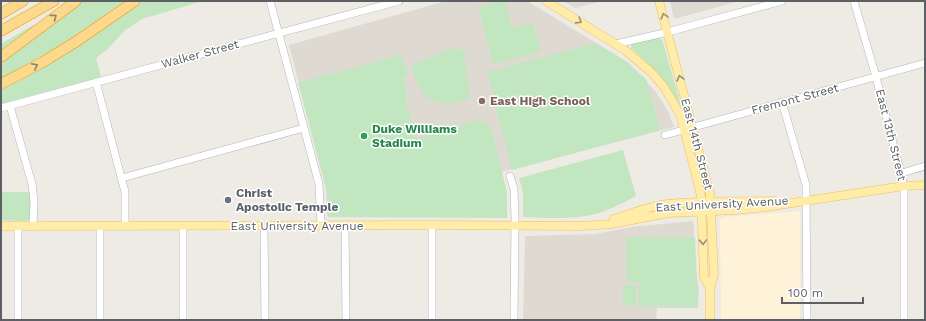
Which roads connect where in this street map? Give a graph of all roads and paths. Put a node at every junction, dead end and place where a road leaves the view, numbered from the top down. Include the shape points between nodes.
1 (23, 1) edge
2 (54, 1) edge
3 (76, 1) edge
4 (135, 1) edge
5 (270, 1) edge
6 (399, 1) edge
7 (546, 1) edge
8 (659, 1) edge
9 (782, 1) edge
10 (854, 1) edge
11 (1, 14) edge
12 (1, 31) edge
13 (668, 32) junction
14 (278, 33) junction
15 (616, 44) junction
16 (1, 57) edge
17 (925, 63) edge
18 (876, 77) junction
19 (96, 82) junction
20 (1, 84) edge
21 (782, 102) junction
22 (10, 106) junction
23 (1, 108) edge
24 (693, 127) junction
25 (304, 128) junction
26 (684, 130) junction
27 (665, 135) dead end
28 (925, 166) edge
29 (902, 173) junction
30 (510, 176) dead end
31 (122, 178) junction
32 (925, 185) edge
33 (904, 186) junction
34 (807, 200) junction
35 (702, 207) junction
36 (712, 207) junction
37 (345, 225) junction
38 (432, 225) junction
39 (1, 226) edge
40 (18, 226) junction
41 (33, 226) junction
42 (100, 226) junction
43 (125, 226) junction
44 (183, 226) junction
45 (264, 226) junction
46 (321, 226) junction
47 (515, 226) junction
48 (710, 289) junction
49 (18, 320) edge
50 (100, 320) edge
51 (183, 320) edge
52 (264, 320) edge
53 (346, 320) edge
54 (432, 320) edge
55 (514, 320) edge
56 (710, 320) edge
57 (807, 320) edge
58 (904, 320) edge

1 - 11 highway
2 - 12 highway
16 -> 3 highway
20 -> 4 highway via 77,41
5 - 14 street
6 - 14 street, Walker Street
7 -> 15 main road, East 14th Street
13 -> 8 main road, East 14th Street
9 - 13 street
10 - 18 street, East 13th Street
13 - 15 street
24 -> 13 main road, East 14th Street
14 - 19 street, Walker Street
14 - 25 street
15 - 26 main road, East 14th Street via 652,73 664,87 681,117
17 - 18 street, Fremont Street
18 - 21 street, Fremont Street
18 - 29 street, East 13th Street
19 - 22 street, Walker Street
19 - 31 street
21 - 24 street, Fremont Street
21 - 34 street via 806,185
22 - 23 street, Walker Street
22 - 41 street via 32,184
24 - 26 street, Fremont Street
24 - 36 main road, East 14th Street
25 - 31 street
25 - 46 street via 319,184
26 - 27 street, Fremont Street
26 - 35 main road, East 14th Street via 702,196
28 - 29 street
29 - 33 street, East 13th Street
30 - 47 street via 514,190
31 - 43 street via 125,192
32 - 33 main road, East University Avenue
33 - 34 main road, East University Avenue
33 - 58 street, East 13th Street
34 - 36 main road, East University Avenue
34 - 57 street
35 - 36 main road, East University Avenue
35 - 47 main road, East University Avenue via 661,205 592,225
35 -> 48 main road, East 14th Street via 704,277
36 - 48 main road, East 14th Street via 714,274
37 - 38 main road, East University Avenue
37 - 46 main road, East University Avenue
37 - 53 street
38 - 47 main road, East University Avenue
38 - 54 street
39 - 40 main road, East University Avenue
40 - 41 main road, East University Avenue
40 - 49 street
41 - 42 main road, East University Avenue
42 - 43 main road, East University Avenue
42 - 50 street
43 - 44 main road, East University Avenue
44 - 45 main road, East University Avenue
44 - 51 street
45 - 46 main road, East University Avenue
45 - 52 street
47 - 55 street
48 - 56 main road, East 14th Street

